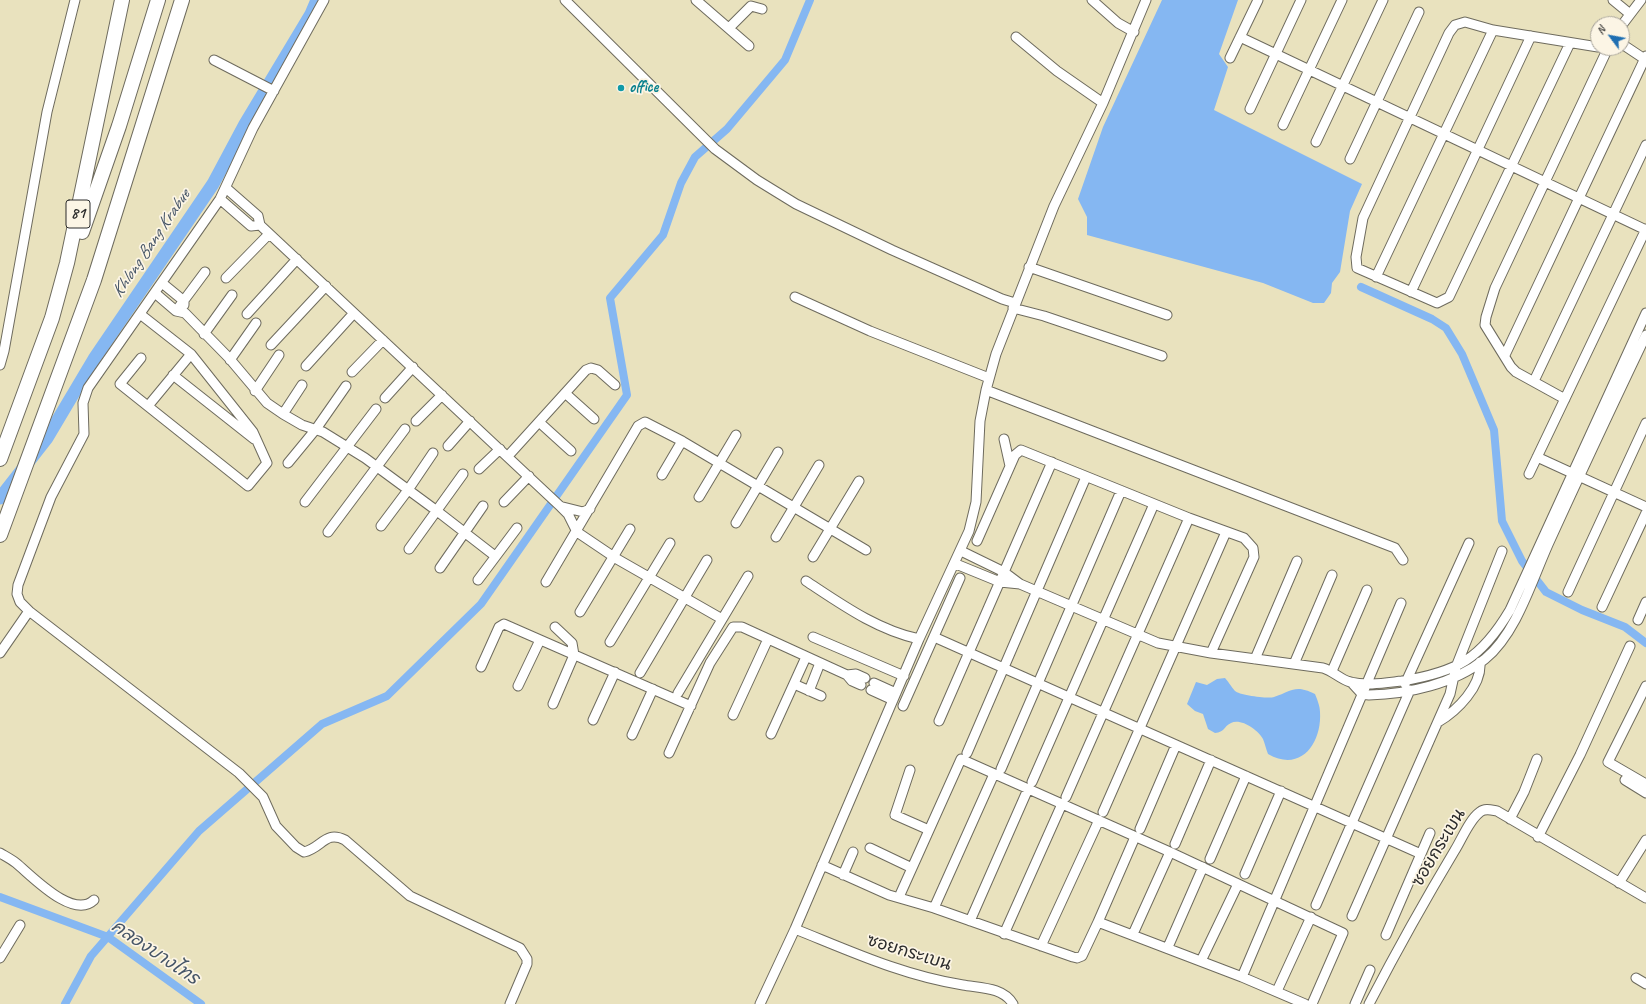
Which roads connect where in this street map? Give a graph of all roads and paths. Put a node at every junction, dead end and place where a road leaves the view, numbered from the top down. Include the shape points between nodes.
1 (75, 0) edge
2 (122, 0) edge
3 (158, 0) edge
4 (182, 0) edge
5 (324, 0) edge
6 (564, 0) edge
7 (696, 0) edge
8 (1092, 0) edge
9 (1146, 0) edge
10 (1258, 0) edge
11 (1301, 0) edge
12 (1342, 0) edge
13 (1383, 0) edge
14 (1613, 0) edge
15 (1641, 0) edge
16 (762, 9) dead end
17 (1419, 12) dead end
18 (1630, 14) joint
19 (729, 28) junction
20 (1493, 30) junction
21 (1134, 32) junction
22 (1531, 36) junction
23 (1016, 37) dead end
24 (1240, 37) junction
25 (1570, 42) junction
26 (749, 46) dead end
27 (1590, 46) edge
28 (1630, 49) edge
29 (1276, 54) junction
30 (1602, 56) edge
31 (1230, 58) dead end
32 (1645, 58) edge
33 (214, 60) dead end
34 (1309, 70) junction
35 (1343, 86) junction
36 (273, 90) junction
37 (1103, 102) junction
38 (1377, 102) junction
39 (1250, 109) dead end
40 (1410, 118) junction
41 (1283, 125) dead end
42 (1444, 134) junction
43 (1316, 142) dead end
44 (1646, 145) edge
45 (1478, 150) junction
46 (1350, 159) dead end
47 (1512, 166) junction
48 (1545, 182) junction
49 (226, 188) junction
50 (1579, 198) junction
51 (220, 199) junction
52 (1613, 214) junction
53 (260, 225) junction
54 (1646, 230) edge
55 (269, 234) junction
56 (297, 259) junction
57 (1029, 267) junction
58 (205, 272) dead end
59 (226, 278) dead end
60 (1376, 278) junction
61 (162, 283) junction
62 (326, 286) junction
63 (1411, 292) junction
64 (155, 293) junction
65 (232, 295) dead end
66 (795, 297) dead end
67 (184, 301) junction
68 (1014, 305) junction
69 (180, 312) junction
70 (354, 313) junction
71 (1646, 313) edge
72 (140, 314) junction
73 (247, 314) dead end
74 (1167, 315) dead end
75 (52, 318) junction
76 (256, 323) dead end
77 (204, 334) junction
78 (1646, 335) edge
79 (383, 340) junction
80 (271, 345) dead end
81 (191, 354) junction
82 (279, 354) dead end
83 (1505, 355) junction
84 (1162, 356) dead end
85 (141, 358) dead end
86 (230, 360) junction
87 (1627, 364) junction
88 (0, 365) edge
89 (306, 366) dead end
90 (412, 367) junction
91 (352, 372) dead end
92 (173, 375) junction
93 (989, 378) junction
94 (1534, 381) junction
95 (302, 385) dead end
96 (615, 385) dead end
97 (346, 386) dead end
98 (986, 390) junction
99 (256, 391) junction
100 (565, 393) junction
101 (442, 395) junction
102 (385, 398) dead end
103 (1565, 399) junction
104 (148, 406) junction
105 (376, 410) dead end
106 (283, 414) junction
107 (594, 419) dead end
108 (416, 421) dead end
109 (470, 421) junction
110 (539, 422) junction
111 (1646, 423) edge
112 (316, 429) junction
113 (405, 430) dead end
114 (736, 435) dead end
115 (1004, 439) dead end
116 (682, 441) junction
117 (259, 443) junction
118 (448, 446) dead end
119 (348, 447) junction
120 (500, 449) junction
121 (571, 452) dead end
122 (778, 452) dead end
123 (433, 453) dead end
124 (508, 456) junction
125 (1537, 457) junction
126 (0, 459) edge
127 (1052, 462) junction
128 (288, 463) dead end
129 (720, 463) junction
130 (819, 465) dead end
131 (1010, 466) junction
132 (378, 467) junction
133 (480, 469) dead end
134 (464, 474) dead end
135 (1529, 474) dead end
136 (662, 475) dead end
137 (1575, 475) junction
138 (529, 476) junction
139 (1086, 477) junction
140 (858, 481) dead end
141 (758, 486) junction
142 (408, 490) junction
143 (1121, 491) junction
144 (1613, 492) junction
145 (699, 497) dead end
146 (305, 502) dead end
147 (504, 502) dead end
148 (1154, 504) junction
149 (483, 506) dead end
150 (561, 507) junction
151 (794, 507) junction
152 (1646, 508) edge
153 (590, 509) junction
154 (437, 511) junction
155 (1646, 513) edge
156 (1189, 518) junction
157 (736, 523) dead end
158 (381, 526) dead end
159 (517, 528) dead end
160 (830, 528) junction
161 (630, 529) dead end
162 (328, 532) dead end
163 (466, 532) junction
164 (577, 532) junction
165 (1226, 532) junction
166 (0, 535) edge
167 (776, 537) dead end
168 (977, 541) dead end
169 (670, 543) dead end
170 (1470, 543) dead end
171 (409, 549) dead end
172 (866, 550) dead end
173 (1502, 551) dead end
174 (961, 552) junction
175 (495, 556) junction
176 (614, 556) junction
177 (812, 557) dead end
178 (707, 560) dead end
179 (1402, 560) dead end
180 (1297, 561) dead end
181 (956, 564) junction
182 (440, 568) dead end
183 (1004, 572) junction
184 (1332, 575) dead end
185 (748, 576) dead end
186 (649, 577) junction
187 (960, 578) dead end
188 (478, 580) dead end
189 (806, 581) dead end
190 (546, 582) dead end
191 (1000, 582) junction
192 (1020, 584) junction
193 (1368, 590) dead end
194 (1037, 591) junction
195 (1568, 592) dead end
196 (685, 598) junction
197 (1646, 602) edge
198 (1401, 603) dead end
199 (1071, 605) junction
200 (1602, 607) dead end
201 (29, 611) junction
202 (580, 612) dead end
203 (1513, 612) junction
204 (722, 619) junction
205 (1104, 619) junction
206 (1638, 620) dead end
207 (556, 628) dead end
208 (1138, 634) junction
209 (813, 637) dead end
210 (934, 637) junction
211 (768, 639) junction
212 (919, 639) junction
213 (540, 640) junction
214 (610, 642) dead end
215 (1630, 646) dead end
216 (1176, 647) junction
217 (0, 653) edge
218 (969, 653) junction
219 (1211, 653) junction
220 (574, 655) junction
221 (806, 657) junction
222 (1255, 659) junction
223 (1480, 662) junction
224 (820, 663) junction
225 (1294, 664) junction
226 (481, 667) dead end
227 (1456, 667) junction
228 (1004, 668) junction
229 (1332, 671) junction
230 (615, 672) junction
231 (640, 673) dead end
232 (904, 676) junction
233 (1453, 678) junction
234 (1406, 680) junction
235 (863, 682) dead end
236 (1351, 682) junction
237 (1038, 683) junction
238 (794, 684) junction
239 (1367, 684) junction
240 (518, 686) dead end
241 (1646, 686) edge
242 (873, 687) dead end
243 (652, 689) junction
244 (808, 691) junction
245 (1406, 691) junction
246 (678, 693) dead end
247 (1362, 694) junction
248 (821, 696) dead end
249 (894, 697) junction
250 (1070, 698) junction
251 (553, 704) dead end
252 (691, 706) junction
253 (903, 706) dead end
254 (1104, 713) junction
255 (733, 716) dead end
256 (593, 720) dead end
257 (939, 722) dead end
258 (1438, 722) junction
259 (1140, 729) junction
260 (771, 734) dead end
261 (632, 735) dead end
262 (1176, 745) junction
263 (669, 753) dead end
264 (967, 753) dead end
265 (1537, 759) dead end
266 (1211, 760) junction
267 (910, 770) dead end
268 (997, 772) junction
269 (1246, 776) junction
270 (1625, 780) dead end
271 (1646, 784) edge
272 (1030, 786) junction
273 (1280, 791) junction
274 (1646, 792) edge
275 (1064, 801) junction
276 (1314, 806) junction
277 (1101, 816) junction
278 (1510, 819) junction
279 (1352, 823) junction
280 (929, 830) junction
281 (1138, 833) junction
282 (1430, 833) dead end
283 (1538, 837) junction
284 (1387, 838) junction
285 (1646, 840) edge
286 (870, 848) dead end
287 (1173, 848) junction
288 (854, 852) dead end
289 (0, 853) edge
290 (1421, 854) junction
291 (1210, 859) dead end
292 (822, 865) junction
293 (1203, 867) junction
294 (912, 868) junction
295 (1245, 874) dead end
296 (843, 875) junction
297 (1619, 883) junction
298 (1238, 884) junction
299 (899, 897) junction
300 (1646, 898) edge
301 (94, 900) dead end
302 (1274, 901) junction
303 (1316, 904) dead end
304 (934, 908) junction
305 (1352, 916) dead end
306 (1311, 917) junction
307 (970, 921) junction
308 (1098, 922) junction
309 (20, 925) dead end
310 (795, 929) junction
311 (1004, 934) junction
312 (1133, 934) junction
313 (1386, 935) dead end
314 (1041, 946) junction
315 (1168, 947) junction
316 (0, 958) edge
317 (1201, 962) junction
318 (1370, 970) dead end
319 (1242, 976) junction
320 (1636, 978) dead end
321 (1646, 984) edge
322 (1277, 991) junction
323 (510, 1004) edge
324 (760, 1004) edge
325 (1013, 1004) edge
326 (1305, 1004) edge
327 (1312, 1004) edge
328 (1355, 1004) edge
329 (1369, 1004) edge

1 - 88 street via 44,125
2 - 75 highway, 81 via 77,218
3 - 75 highway, 81
4 - 166 highway, 81 via 94,280
5 - 36 street
6 - 68 street via 715,149 757,180 796,204
7 - 19 street
8 - 21 street via 1118,24
9 - 21 street
10 - 24 street
11 - 29 street
12 - 34 street
13 - 35 street
14 - 18 street
15 - 18 street
16 - 19 street via 751,6
17 - 38 street
19 - 26 street
20 - 22 street
20 - 40 street via 1466,22 1458,23 1453,28
20 - 42 street
21 - 37 street
22 - 25 street
22 - 45 street
23 - 37 street via 1057,71
24 - 29 street
24 - 31 street
25 - 27 street
25 - 47 street
28 - 32 street
29 - 34 street
29 - 39 street
30 - 48 street
32 - 50 street
33 - 36 street
34 - 35 street
34 - 41 street
35 - 38 street
35 - 43 street
36 - 49 street
37 - 57 street via 1054,206
38 - 40 street
38 - 46 street
40 - 42 street
40 - 60 street via 1363,218 1359,233 1355,264 1362,272
42 - 45 street
42 - 60 street
44 - 52 street
45 - 47 street
45 - 63 street
47 - 48 street
47 - 63 street via 1449,297 1437,303
48 - 50 street
48 - 83 street via 1496,288 1486,316 1486,326
49 - 51 street
49 - 53 street via 258,216
50 - 52 street
50 - 83 street
51 - 53 street via 251,226
51 - 61 street
52 - 54 street
52 - 94 street
53 - 55 street
54 - 103 street
55 - 56 street
55 - 59 street
56 - 62 street
56 - 73 street
57 - 68 street
57 - 74 street
58 - 67 street
60 - 63 street
61 - 64 street
61 - 67 street
62 - 70 street
62 - 80 street
64 - 69 street
64 - 72 street
65 - 77 street
66 - 93 street via 870,331
67 - 69 street
68 - 84 street
68 - 93 street
69 - 77 street
70 - 79 street
70 - 89 street
71 - 87 street
72 - 81 street
72 - 201 street via 88,388 83,403 84,434 51,497 18,585 18,598
75 - 126 highway, 81
76 - 86 street
77 - 86 street
78 - 87 street
79 - 90 street
79 - 91 street
81 - 92 street
81 - 117 street
82 - 99 street
83 - 94 street via 1516,372
85 - 104 street via 120,384
86 - 99 street
87 - 137 street
90 - 101 street
90 - 102 street
92 - 104 street
92 - 117 street
93 - 98 street
94 - 103 street
95 - 106 street
96 - 100 street via 598,370 591,368 586,370
97 - 112 street
98 - 174 street via 978,444 974,514
98 - 179 street via 1395,548
99 - 106 street
100 - 107 street
100 - 110 street
101 - 108 street
101 - 109 street
103 - 125 street
104 - 117 street via 248,486 267,463
105 - 119 street
106 - 112 street via 302,425
109 - 118 street
109 - 120 street
110 - 121 street
110 - 124 street
111 - 144 street
112 - 119 street
112 - 128 street
113 - 132 street
114 - 129 street
115 - 131 street
116 - 129 street
116 - 136 street
116 - 153 street via 650,423 642,423
119 - 132 street
119 - 146 street
120 - 124 street
120 - 133 street
122 - 141 street
123 - 142 street
124 - 138 street
125 - 135 street
125 - 137 street
127 - 131 street via 1022,450 1015,454
127 - 139 street
127 - 183 street
129 - 141 street
129 - 145 street
130 - 151 street
131 - 168 street
132 - 142 street
132 - 162 street
134 - 154 street
137 - 144 street
137 - 203 street
138 - 147 street
138 - 150 street
139 - 143 street
139 - 194 street
140 - 160 street
141 - 151 street
141 - 157 street
142 - 154 street
142 - 158 street
143 - 148 street
143 - 199 street
144 - 152 street
144 - 195 street
148 - 156 street
148 - 205 street
149 - 163 street
150 - 153 street via 583,512
150 - 164 street
151 - 160 street
151 - 167 street
153 - 164 street
154 - 163 street
154 - 171 street
155 - 200 street
156 - 165 street
156 - 208 street
159 - 175 street
160 - 172 street
160 - 177 street
161 - 176 street
163 - 175 street
163 - 182 street
164 - 176 street
164 - 190 street
165 - 216 street
165 - 219 street via 1244,538 1250,543 1254,557
169 - 186 street
170 - 234 street
173 - 227 street
174 - 181 street
174 - 183 street
175 - 188 street
176 - 186 street
176 - 202 street
178 - 196 street
180 - 222 street
181 - 191 street
181 - 212 street
183 - 191 street
183 - 192 street
184 - 225 street
185 - 204 street
186 - 196 street
186 - 214 street
187 - 210 street
189 - 212 street via 891,631
191 - 192 street
191 - 218 street
192 - 194 street
193 - 229 street
194 - 199 street
194 - 228 street
196 - 204 street
196 - 231 street
197 - 206 street
198 - 239 street
199 - 205 street
199 - 237 street
201 - 217 street
201 - 323 street via 239,774 263,797 276,826 296,847 304,852 311,850 330,836 346,840 410,896 520,948 528,959
203 - 223 street via 1505,636
203 - 227 street via 1486,645
204 - 246 street
205 - 208 street
205 - 250 street
207 - 220 street via 572,643
208 - 216 street via 1158,643
208 - 254 street
209 - 232 street
210 - 218 street
210 - 253 street
211 - 221 street
211 - 252 street via 742,627 733,627 710,664
211 - 255 street
212 - 232 street
213 - 220 street
213 - 226 street via 501,624
213 - 240 street
215 - 283 street via 1580,755
216 - 219 street
216 - 259 street
218 - 228 street
218 - 257 street
219 - 222 street
220 - 230 street
220 - 251 street
221 - 224 street
221 - 238 street
222 - 225 street
223 - 233 street
223 - 258 street via 1478,677 1459,706
224 - 235 street via 847,675 856,674
224 - 244 street
225 - 229 street
227 - 233 street
227 - 234 street via 1438,674
228 - 237 street
228 - 264 street
229 - 236 street
230 - 243 street
230 - 256 street
232 - 249 street
233 - 245 street
233 - 258 street via 1450,694
234 - 239 street
234 - 245 street
236 - 239 street
236 - 247 street
237 - 250 street
237 - 268 street
238 - 244 street
238 - 260 street
239 - 247 street
241 - 271 street via 1608,762
242 - 249 street
243 - 252 street
243 - 261 street
244 - 248 street
245 - 247 street
245 - 279 street
247 - 276 street
249 - 292 street
250 - 254 street
250 - 272 street
252 - 263 street
254 - 259 street
254 - 275 street
258 - 284 street
259 - 262 street
259 - 277 street
262 - 266 street
262 - 281 street
265 - 278 street
266 - 269 street
266 - 287 street
267 - 280 street via 895,815
268 - 272 street
268 - 280 street via 961,759
268 - 304 street
269 - 273 street
269 - 291 street
270 - 274 street
272 - 275 street
272 - 307 street
273 - 276 street
273 - 295 street
275 - 277 street
275 - 311 street
276 - 279 street
276 - 302 street
277 - 281 street
277 - 314 street
278 - 283 street, ซอยกระเบน
278 - 329 street, ซอยกระเบน via 1489,809 1479,812 1472,821 1393,956
279 - 284 street
279 - 303 street
280 - 294 street
281 - 287 street
281 - 308 street
282 - 290 street
283 - 297 street, ซอยกระเบน
284 - 290 street
284 - 305 street
285 - 297 street
286 - 294 street
287 - 293 street
287 - 312 street
288 - 296 street
289 - 301 street via 15,862 47,891 64,900 80,906
290 - 313 street
292 - 296 street
292 - 310 street
293 - 298 street
293 - 315 street
294 - 299 street
296 - 299 street
297 - 300 street, ซอยกระเบน
298 - 302 street
298 - 317 street
299 - 304 street
302 - 306 street
302 - 319 street
304 - 307 street
306 - 322 street
306 - 327 street via 1343,933
307 - 311 street
308 - 312 street
308 - 314 street via 1082,956 1078,958
309 - 316 street
310 - 324 street
310 - 325 street, ซอยกระเบน via 861,956 933,980 996,990
311 - 314 street
312 - 315 street
315 - 317 street
317 - 319 street
318 - 328 street
319 - 322 street
320 - 321 street
322 - 326 street

